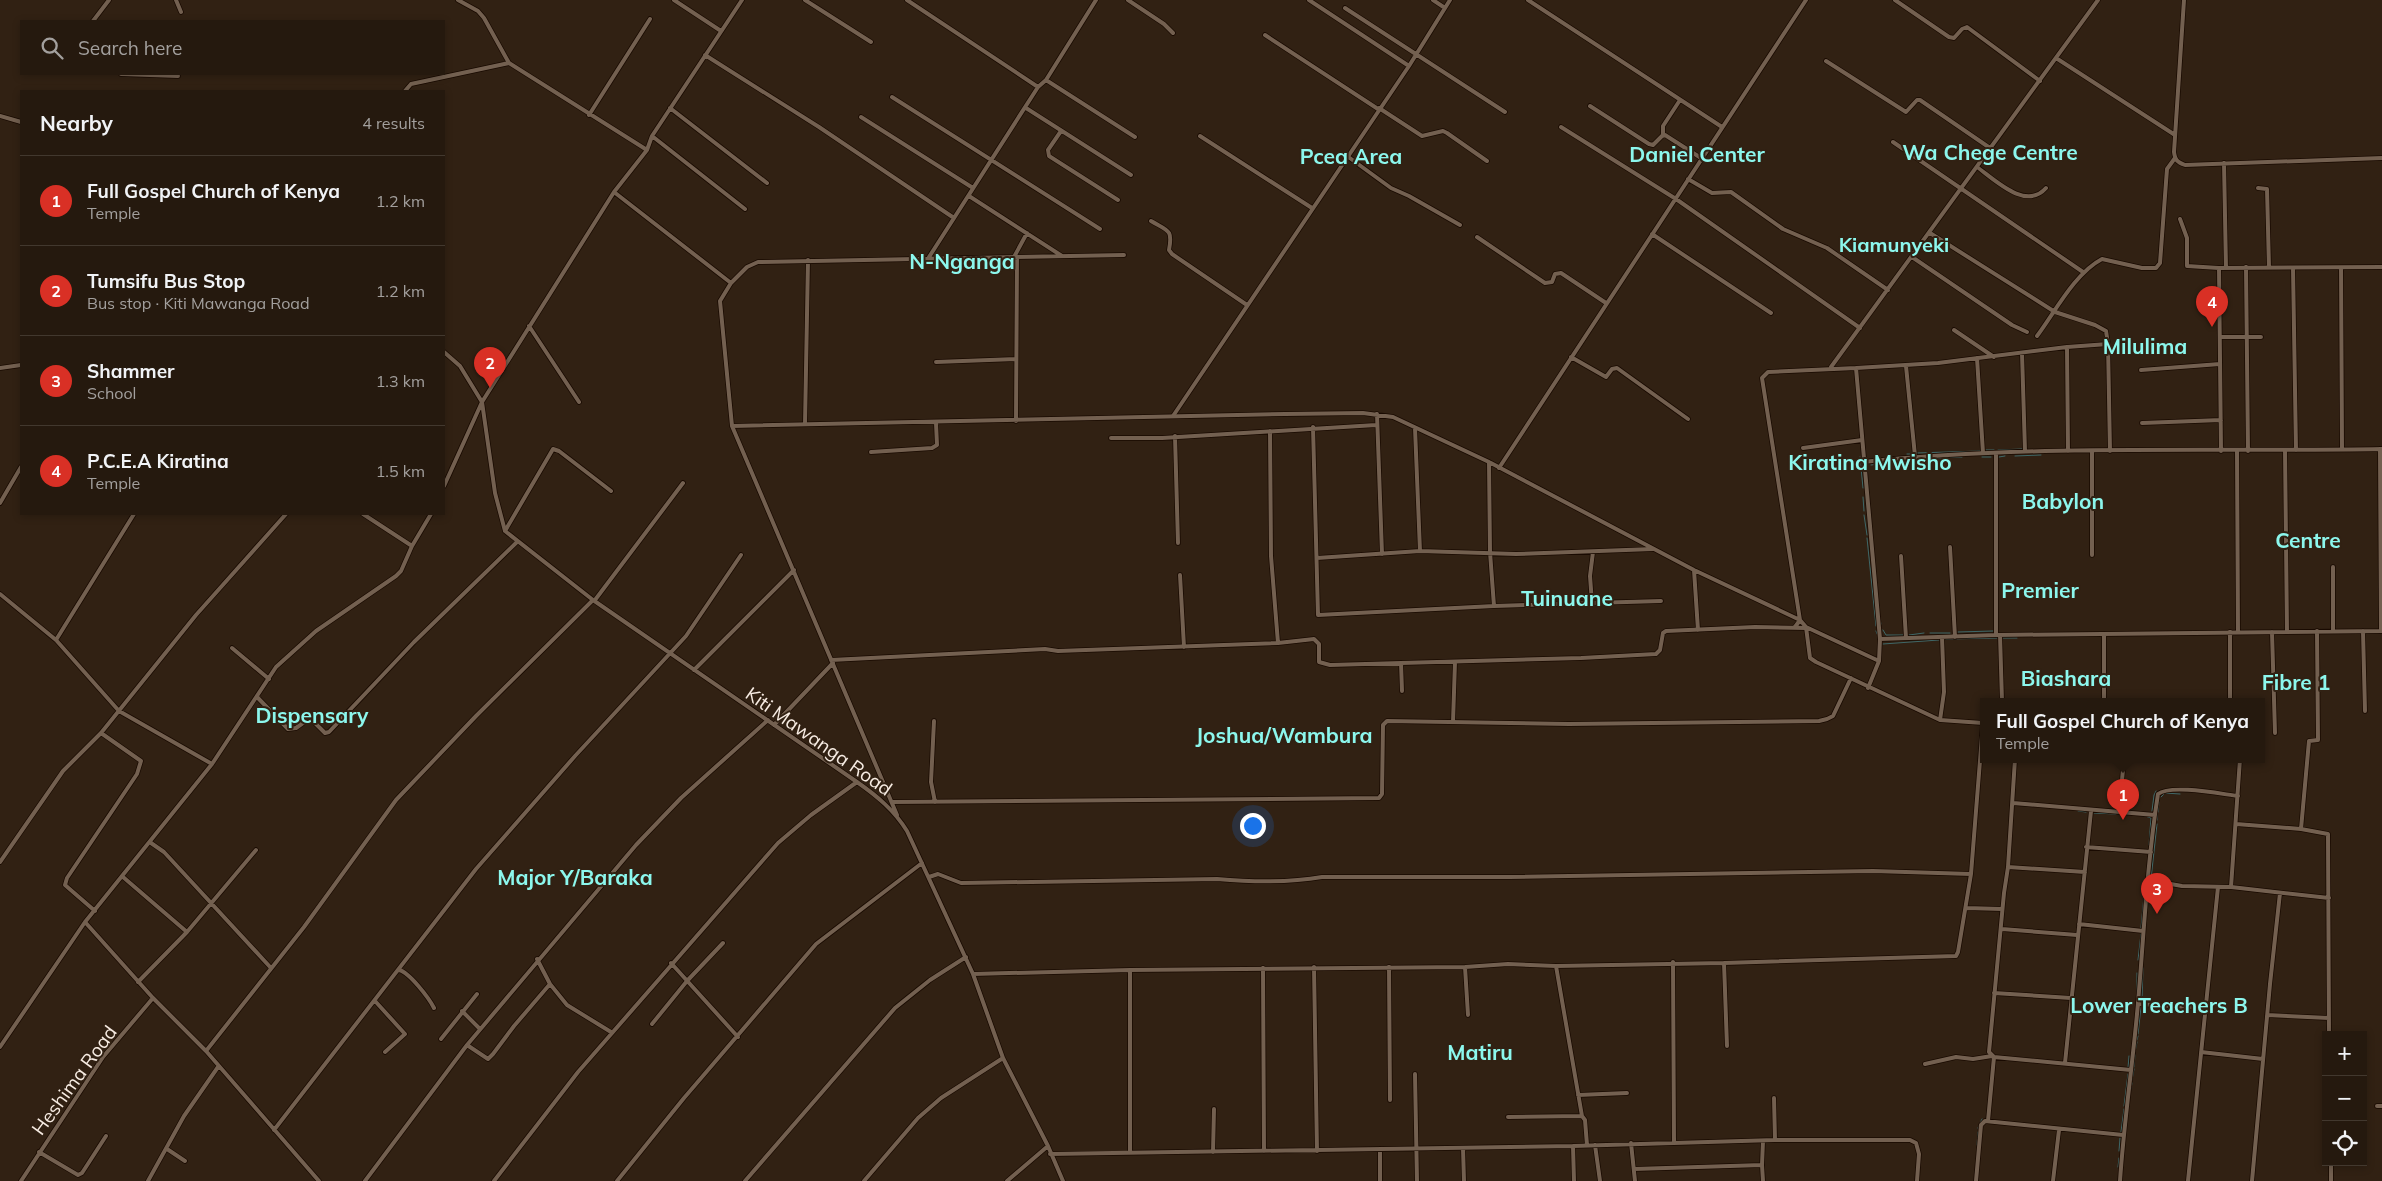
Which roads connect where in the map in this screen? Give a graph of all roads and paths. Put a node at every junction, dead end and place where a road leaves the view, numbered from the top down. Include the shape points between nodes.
1 (109, 0) edge
2 (176, 0) edge
3 (458, 0) edge
4 (674, 0) edge
5 (742, 0) edge
6 (805, 0) edge
7 (907, 0) edge
8 (1096, 0) edge
9 (1128, 0) edge
10 (1309, 0) edge
11 (1433, 0) edge
12 (1450, 0) edge
13 (1528, 0) edge
14 (1806, 0) edge
15 (1895, 0) edge
16 (2098, 0) edge
17 (2184, 0) edge
18 (1345, 8) dead end
19 (1445, 8) junction
20 (181, 12) dead end
21 (650, 19) dead end
22 (94, 20) edge
23 (721, 31) junction
24 (1173, 33) dead end
25 (1265, 36) dead end
26 (871, 42) dead end
27 (1415, 53) junction
28 (705, 55) junction
29 (2056, 58) junction
30 (1826, 61) dead end
31 (509, 63) junction
32 (1409, 66) junction
33 (150, 75) edge
34 (178, 76) dead end
35 (1046, 80) junction
36 (2040, 81) junction
37 (1038, 86) junction
38 (406, 90) edge
39 (892, 97) dead end
40 (1680, 100) junction
41 (1590, 106) dead end
42 (670, 108) junction
43 (1026, 108) junction
44 (1379, 109) junction
45 (1504, 112) dead end
46 (589, 115) junction
47 (0, 116) edge
48 (861, 117) dead end
49 (20, 122) edge
50 (1561, 127) dead end
51 (1722, 127) junction
52 (1061, 131) junction
53 (1663, 135) junction
54 (2175, 135) junction
55 (652, 136) junction
56 (1200, 136) dead end
57 (1135, 137) dead end
58 (1893, 142) dead end
59 (1990, 148) junction
60 (647, 150) junction
61 (1347, 156) junction
62 (1701, 158) junction
63 (2175, 158) junction
64 (2382, 158) edge
65 (992, 160) junction
66 (1487, 161) dead end
67 (2224, 163) junction
68 (1977, 167) junction
69 (1131, 175) dead end
70 (1688, 179) junction
71 (767, 183) dead end
72 (973, 188) junction
73 (2046, 188) dead end
74 (2258, 188) dead end
75 (1960, 189) junction
76 (614, 192) junction
77 (969, 196) junction
78 (1676, 199) junction
79 (1118, 200) dead end
80 (1312, 208) junction
81 (745, 209) dead end
82 (954, 218) junction
83 (2180, 220) dead end
84 (1151, 221) dead end
85 (1460, 225) dead end
86 (1100, 228) dead end
87 (1027, 232) junction
88 (1930, 233) junction
89 (1652, 234) junction
90 (1477, 236) dead end
91 (1124, 254) dead end
92 (1062, 256) junction
93 (929, 257) junction
94 (1015, 257) junction
95 (1912, 257) junction
96 (808, 260) junction
97 (2246, 267) junction
98 (2269, 267) junction
99 (2382, 267) edge
100 (2219, 268) junction
101 (2226, 268) junction
102 (2293, 268) junction
103 (2341, 268) junction
104 (2083, 272) junction
105 (731, 283) junction
106 (1888, 290) junction
107 (1606, 302) junction
108 (1247, 305) junction
109 (2055, 312) junction
110 (1771, 313) dead end
111 (529, 326) junction
112 (1860, 328) junction
113 (1954, 330) dead end
114 (2027, 332) dead end
115 (2037, 336) dead end
116 (2247, 336) junction
117 (2220, 337) junction
118 (2261, 337) dead end
119 (2108, 344) junction
120 (2067, 347) junction
121 (445, 353) edge
122 (2022, 353) junction
123 (1571, 357) junction
124 (1994, 357) junction
125 (1977, 358) junction
126 (1016, 359) junction
127 (936, 362) dead end
128 (2220, 364) junction
129 (20, 365) edge
130 (1906, 366) junction
131 (1831, 367) junction
132 (0, 368) edge
133 (1856, 368) junction
134 (2141, 370) dead end
135 (482, 402) junction
136 (579, 402) dead end
137 (1377, 414) junction
138 (1173, 416) junction
139 (1016, 420) junction
140 (1688, 420) dead end
141 (2221, 420) junction
142 (936, 423) junction
143 (2142, 423) dead end
144 (806, 424) junction
145 (1376, 425) junction
146 (732, 426) junction
147 (1313, 428) junction
148 (1415, 428) junction
149 (1270, 431) junction
150 (1175, 436) junction
151 (1111, 438) dead end
152 (1862, 440) junction
153 (1803, 448) dead end
154 (2342, 449) junction
155 (2381, 449) edge
156 (2285, 450) junction
157 (2296, 450) junction
158 (2024, 451) junction
159 (2068, 451) junction
160 (2092, 451) junction
161 (2110, 451) junction
162 (2221, 451) junction
163 (2237, 451) junction
164 (2248, 451) junction
165 (871, 452) dead end
166 (1983, 453) junction
167 (1996, 453) junction
168 (1915, 456) junction
169 (1489, 462) junction
170 (1863, 462) junction
171 (1499, 468) junction
172 (20, 469) edge
173 (683, 483) dead end
174 (445, 484) edge
175 (611, 491) dead end
176 (0, 503) edge
177 (133, 515) edge
178 (285, 515) edge
179 (365, 515) edge
180 (429, 515) edge
181 (505, 531) junction
182 (517, 542) junction
183 (1178, 543) dead end
184 (412, 546) junction
185 (1950, 547) dead end
186 (1655, 549) junction
187 (1420, 551) junction
188 (1490, 552) junction
189 (1593, 552) junction
190 (1382, 554) junction
191 (741, 555) dead end
192 (2092, 555) dead end
193 (1901, 556) dead end
194 (1317, 558) junction
195 (2333, 567) dead end
196 (794, 570) junction
197 (1694, 570) junction
198 (1180, 574) dead end
199 (0, 594) edge
200 (594, 600) junction
201 (1661, 601) dead end
202 (1592, 604) junction
203 (1494, 606) junction
204 (1800, 620) junction
205 (1795, 626) junction
206 (1806, 627) junction
207 (1698, 630) junction
208 (2317, 631) junction
209 (2333, 631) junction
210 (2364, 631) junction
211 (2382, 631) edge
212 (2230, 632) junction
213 (2238, 632) junction
214 (2272, 632) junction
215 (2287, 632) junction
216 (1998, 635) junction
217 (2104, 636) junction
218 (1942, 637) junction
219 (1955, 637) junction
220 (1906, 638) junction
221 (1880, 639) junction
222 (56, 640) junction
223 (1278, 643) junction
224 (1184, 647) junction
225 (232, 648) dead end
226 (671, 654) junction
227 (832, 661) junction
228 (1879, 661) junction
229 (1455, 662) junction
230 (1401, 664) junction
231 (694, 670) junction
232 (1851, 678) junction
233 (269, 679) junction
234 (1868, 688) junction
235 (1402, 691) dead end
236 (256, 697) junction
237 (2002, 698) edge
238 (2104, 698) edge
239 (2230, 698) edge
240 (119, 711) junction
241 (2365, 711) dead end
242 (768, 720) junction
243 (1940, 720) junction
244 (934, 721) dead end
245 (1453, 722) junction
246 (1980, 724) edge
247 (774, 725) junction
248 (101, 733) junction
249 (2275, 733) dead end
250 (1980, 763) edge
251 (2015, 763) edge
252 (2124, 763) edge
253 (2240, 763) edge
254 (212, 764) junction
255 (858, 782) junction
256 (2238, 796) junction
257 (892, 802) junction
258 (935, 802) junction
259 (2012, 803) junction
260 (2091, 811) junction
261 (2119, 812) junction
262 (2155, 815) junction
263 (898, 816) junction
264 (2236, 824) junction
265 (2301, 829) junction
266 (151, 843) junction
267 (2086, 847) junction
268 (256, 850) dead end
269 (2151, 852) junction
270 (0, 862) edge
271 (922, 863) junction
272 (2008, 867) junction
273 (2085, 872) junction
274 (1971, 874) junction
275 (123, 877) junction
276 (929, 877) junction
277 (2148, 880) junction
278 (2218, 887) junction
279 (2231, 887) junction
280 (2280, 893) junction
281 (2329, 898) junction
282 (211, 903) junction
283 (1966, 908) junction
284 (95, 910) junction
285 (2002, 910) junction
286 (85, 922) junction
287 (2079, 924) junction
288 (2002, 929) junction
289 (2143, 931) junction
290 (187, 932) junction
291 (2077, 935) junction
292 (723, 943) dead end
293 (966, 957) junction
294 (537, 959) junction
295 (1673, 962) junction
296 (671, 963) junction
297 (1724, 963) junction
298 (1556, 966) junction
299 (1314, 967) junction
300 (1389, 967) junction
301 (1465, 967) junction
302 (271, 968) junction
303 (1263, 968) junction
304 (399, 970) junction
305 (1130, 970) junction
306 (973, 974) junction
307 (687, 981) junction
308 (138, 982) junction
309 (550, 984) junction
310 (1994, 993) junction
311 (476, 994) dead end
312 (153, 998) junction
313 (2071, 998) junction
314 (375, 1001) junction
315 (2138, 1004) junction
316 (434, 1008) dead end
317 (2205, 1008) junction
318 (462, 1011) junction
319 (1468, 1015) dead end
320 (2267, 1015) junction
321 (2329, 1018) junction
322 (652, 1024) dead end
323 (480, 1029) junction
324 (2329, 1031) edge
325 (611, 1032) junction
326 (738, 1037) junction
327 (441, 1039) dead end
328 (466, 1045) junction
329 (1727, 1046) dead end
330 (0, 1047) edge
331 (206, 1051) junction
332 (385, 1052) dead end
333 (2201, 1052) junction
334 (1993, 1057) junction
335 (1003, 1058) junction
336 (2262, 1060) junction
337 (2066, 1063) junction
338 (1925, 1064) dead end
339 (218, 1067) junction
340 (2131, 1070) junction
341 (1415, 1074) dead end
342 (1627, 1093) dead end
343 (1578, 1095) junction
344 (1774, 1098) dead end
345 (1390, 1100) dead end
346 (1214, 1109) dead end
347 (1508, 1116) dead end
348 (1582, 1116) junction
349 (1988, 1121) junction
350 (274, 1130) junction
351 (2059, 1130) junction
352 (2123, 1135) junction
353 (106, 1136) dead end
354 (1775, 1140) junction
355 (1763, 1141) junction
356 (1674, 1142) junction
357 (1631, 1143) junction
358 (1587, 1145) junction
359 (1595, 1145) junction
360 (1048, 1146) junction
361 (1573, 1146) junction
362 (167, 1148) junction
363 (1380, 1148) junction
364 (1417, 1148) junction
365 (1463, 1148) junction
366 (1264, 1151) junction
367 (1317, 1151) junction
368 (39, 1152) junction
369 (1130, 1152) junction
370 (1213, 1152) junction
371 (1050, 1154) junction
372 (185, 1161) dead end
373 (1762, 1165) junction
374 (2331, 1166) edge
375 (1634, 1169) junction
376 (314, 1177) junction
377 (21, 1181) edge
378 (148, 1181) edge
379 (311, 1181) edge
380 (319, 1181) edge
381 (366, 1181) edge
382 (494, 1181) edge
383 (617, 1181) edge
384 (745, 1181) edge
385 (864, 1181) edge
386 (1007, 1181) edge
387 (1063, 1181) edge
388 (1380, 1181) edge
389 (1417, 1181) edge
390 (1464, 1181) edge
391 (1574, 1181) edge
392 (1600, 1181) edge
393 (1635, 1181) edge
394 (1764, 1181) edge
395 (1916, 1181) edge
396 (1976, 1181) edge
397 (2053, 1181) edge
398 (2120, 1181) edge
399 (2188, 1181) edge
400 (2252, 1181) edge
401 (2331, 1181) edge

1 - 22 street
2 - 20 street
3 - 31 street via 484,18
4 - 23 street
5 - 23 street
6 - 26 street
7 - 37 street
8 - 35 street
9 - 24 street
10 - 32 street
11 - 19 street
12 - 19 street
13 - 40 street
14 - 51 street
15 - 36 street via 1949,37 1954,38 1967,27
16 - 29 street
17 - 54 street
18 - 27 street
19 - 27 street
21 - 46 street
23 - 28 street
25 - 44 street
27 - 32 street
27 - 45 street
28 - 42 street
28 - 82 street
29 - 36 street
29 - 54 street
30 - 59 street via 1906,112 1920,100
31 - 38 street via 411,84
31 - 46 street
32 - 44 street
33 - 34 street
35 - 37 street
35 - 57 street
36 - 59 street
37 - 43 street
39 - 65 street
40 - 51 street
40 - 53 street via 1663,126
41 - 53 street via 1653,146
42 - 55 street
42 - 71 street
43 - 52 street
43 - 65 street
44 - 61 street
44 - 66 street via 1422,136 1442,131 1447,133
46 - 60 street
47 - 49 street
48 - 72 street
50 - 78 street
51 - 62 street
52 - 69 street
52 - 79 street via 1048,150 1049,156
53 - 62 street
54 - 63 street
55 - 60 street
55 - 81 street
56 - 80 street
58 - 75 street
59 - 68 street
60 - 76 street
61 - 80 street
61 - 85 street via 1391,188
62 - 70 street
63 - 67 street via 2185,165
63 - 104 street via 2167,168 2160,263 2156,268 2102,259
64 - 67 street
65 - 72 street
65 - 86 street
67 - 101 street
68 - 73 street via 2024,197 2040,194
68 - 75 street
70 - 78 street
70 - 106 street via 1712,193 1731,192 1782,229 1827,248
72 - 77 street
74 - 98 street via 2267,189
75 - 88 street
75 - 104 street
76 - 105 street
76 - 111 street
77 - 82 street
77 - 87 street
78 - 89 street
78 - 112 street
80 - 108 street
82 - 93 street
83 - 100 street via 2187,238 2187,266
84 - 108 street via 1170,234 1169,250 1172,254
87 - 92 street
87 - 94 street
88 - 95 street
88 - 109 street
89 - 107 street
89 - 110 street
90 - 107 street via 1545,283 1552,282 1555,274 1561,273
91 - 92 street
92 - 94 street
93 - 94 street
93 - 96 street
94 - 126 street
95 - 106 street
95 - 114 street
96 - 105 street via 751,263
96 - 144 street
97 - 98 street
97 - 101 street
97 - 116 street
98 - 102 street
99 - 103 street
100 - 101 street
100 - 117 street
102 - 103 street
102 - 157 street
103 - 154 street
104 - 109 street
105 - 146 street via 720,307
106 - 112 street
107 - 123 street
108 - 138 street
109 - 115 street
109 - 119 street via 2106,331
111 - 135 street
111 - 136 street
112 - 131 street
113 - 124 street
116 - 117 street
116 - 118 street
116 - 164 street
117 - 128 street
119 - 120 street
119 - 161 street
120 - 122 street
120 - 159 street
121 - 135 street via 460,366
122 - 124 street
122 - 158 street
123 - 140 street via 1606,378 1612,369 1617,368
123 - 171 street
124 - 125 street
125 - 130 street
125 - 166 street
126 - 127 street
126 - 139 street
128 - 134 street
128 - 141 street
129 - 132 street
130 - 133 street
130 - 168 street
131 - 133 street
131 - 204 street via 1768,372 1762,378
133 - 152 street
135 - 174 street
135 - 181 street via 495,493
137 - 138 street
137 - 145 street
137 - 148 street via 1393,417
138 - 139 street
139 - 142 street
141 - 143 street
141 - 162 street
142 - 144 street
142 - 165 street via 937,445 932,448
144 - 146 street
145 - 147 street
145 - 190 street
146 - 196 street
147 - 149 street
147 - 194 street
148 - 169 street
148 - 187 street
149 - 150 street
149 - 223 street via 1271,556
150 - 151 street
150 - 183 street
152 - 153 street
152 - 170 street
154 - 155 street
154 - 157 street
155 - 211 street
156 - 157 street
156 - 164 street
156 - 215 street
158 - 159 street
158 - 167 street
159 - 160 street
160 - 161 street
160 - 192 street
161 - 162 street
162 - 163 street
163 - 164 street
163 - 213 street
166 - 167 street
166 - 168 street
167 - 216 street
168 - 170 street
169 - 171 street
169 - 188 street
170 - 221 street
171 - 186 street
172 - 176 street
173 - 200 street
175 - 181 street via 553,449
177 - 222 street
178 - 240 street via 196,615
179 - 184 street
180 - 184 street
181 - 182 street, Kiti Mawanga Road
182 - 200 street, Kiti Mawanga Road
182 - 236 street via 414,642 329,732 325,733 310,718 296,728 288,729
184 - 233 street via 396,576 304,640 276,667
185 - 219 street
186 - 189 street
186 - 197 street
187 - 188 street
187 - 190 street
188 - 189 street
188 - 203 street
189 - 202 street via 1590,576
190 - 194 street
191 - 226 street
193 - 220 street
194 - 203 street via 1318,615
195 - 209 street
196 - 227 street
196 - 231 street
197 - 204 street
197 - 207 street
198 - 224 street
199 - 222 street
200 - 226 street, Kiti Mawanga Road
200 - 302 street via 488,703 396,800
201 - 202 street
202 - 203 street
204 - 205 street
204 - 206 street
205 - 206 street
205 - 207 street
206 - 228 street
206 - 232 street via 1810,658
207 - 229 street via 1666,631 1660,650 1653,654
208 - 209 street
208 - 215 street
208 - 265 street via 2318,740 2309,741
209 - 210 street
210 - 211 street
210 - 241 street
212 - 213 street
212 - 217 street
212 - 239 street
213 - 214 street
214 - 215 street
214 - 249 street
216 - 217 street
216 - 219 street
216 - 237 street
217 - 238 street
218 - 219 street
218 - 220 street
218 - 243 street via 1944,692
220 - 221 street
221 - 228 street
222 - 240 street
223 - 224 street
223 - 230 street via 1314,639 1319,644 1319,662 1330,665
224 - 227 street via 1045,649
225 - 233 street
226 - 231 street, Kiti Mawanga Road
226 - 304 street via 476,868
227 - 247 street
227 - 257 street
228 - 234 street
229 - 230 street
229 - 245 street
230 - 235 street
231 - 242 street, Kiti Mawanga Road
232 - 234 street
232 - 245 street via 1828,720 1569,724
233 - 236 street
234 - 243 street
236 - 254 street
240 - 248 street
240 - 254 street
242 - 247 street, Kiti Mawanga Road
242 - 294 street via 674,805
243 - 246 street
244 - 258 street via 931,782
245 - 258 street via 1384,723 1382,794 1379,798
247 - 255 street, Kiti Mawanga Road
248 - 270 street via 63,771
248 - 284 street via 141,761 137,774 64,885
250 - 274 street
251 - 259 street
252 - 261 street
253 - 256 street
254 - 266 street
255 - 263 street, Kiti Mawanga Road
255 - 296 street via 778,843
256 - 262 street via 2166,790 2158,794
256 - 264 street
257 - 258 street
257 - 263 street
259 - 260 street
259 - 272 street
260 - 261 street
260 - 267 street
261 - 262 street
262 - 269 street
263 - 271 street, Kiti Mawanga Road
264 - 265 street
264 - 279 street
265 - 281 street via 2328,834
266 - 275 street
266 - 282 street via 164,852
267 - 269 street
267 - 273 street
268 - 282 street
269 - 277 street
271 - 276 street, Kiti Mawanga Road
271 - 326 street via 816,944
272 - 273 street
272 - 285 street
273 - 287 street
274 - 276 street via 1873,871 961,883 938,874
274 - 283 street
275 - 284 street
275 - 290 street
276 - 293 street, Kiti Mawanga Road
277 - 278 street via 2182,886
277 - 289 street
278 - 279 street
278 - 317 street
279 - 280 street
280 - 281 street
280 - 320 street
281 - 321 street
282 - 290 street
282 - 302 street
283 - 285 street
283 - 297 street via 1958,952 1953,957
284 - 286 street
285 - 288 street
286 - 308 street
286 - 330 street
287 - 289 street
287 - 291 street
288 - 291 street
288 - 310 street
289 - 315 street
290 - 308 street
291 - 313 street
292 - 307 street
293 - 306 street, Kiti Mawanga Road
293 - 384 street via 930,980 896,1008
294 - 309 street
294 - 323 street
295 - 297 street
295 - 298 street
295 - 356 street
296 - 307 street
296 - 325 street
297 - 329 street
298 - 301 street via 1508,964
298 - 343 street
299 - 300 street
299 - 303 street
299 - 367 street
300 - 301 street
300 - 345 street
301 - 319 street
302 - 331 street
303 - 305 street
303 - 366 street
304 - 314 street
304 - 316 street via 415,983
305 - 306 street
305 - 369 street
306 - 335 street, Kiti Mawanga Road
307 - 322 street
307 - 326 street
308 - 312 street
309 - 325 street via 567,1005
309 - 328 street via 491,1057 488,1059
310 - 313 street
310 - 334 street via 1988,1049
311 - 318 street
312 - 331 street
312 - 368 street, Heshima Road via 103,1057
313 - 337 street
314 - 332 street via 405,1034
314 - 350 street
315 - 317 street
315 - 340 street
317 - 333 street
318 - 323 street
318 - 327 street
320 - 321 street
320 - 336 street
321 - 324 street
323 - 328 street
325 - 382 street
326 - 383 street
328 - 381 street
331 - 339 street
333 - 336 street
333 - 399 street
334 - 337 street
334 - 338 street via 1956,1057
334 - 349 street
335 - 360 street, Kiti Mawanga Road
335 - 385 street via 926,1111
336 - 400 street
337 - 340 street
339 - 350 street
339 - 362 street
340 - 352 street
341 - 364 street
342 - 343 street
343 - 348 street
344 - 354 street
346 - 370 street
347 - 348 street
348 - 358 street
349 - 351 street
349 - 396 street via 1981,1125
350 - 376 street
351 - 352 street
351 - 397 street
352 - 398 street
353 - 368 street via 78,1175
354 - 355 street
354 - 395 street via 1910,1140 1916,1143 1920,1154
355 - 356 street
355 - 373 street
356 - 357 street
357 - 359 street
357 - 375 street
358 - 359 street
358 - 361 street
359 - 392 street
360 - 371 street, Kiti Mawanga Road
360 - 386 street
361 - 365 street
361 - 391 street
362 - 372 street
362 - 378 street
363 - 364 street
363 - 367 street
363 - 388 street
364 - 365 street
364 - 389 street
365 - 390 street
366 - 367 street
366 - 370 street
368 - 377 street, Heshima Road
369 - 370 street
369 - 371 street
371 - 387 street, Kiti Mawanga Road
373 - 375 street
373 - 394 street
374 - 401 street
375 - 393 street
376 - 379 street
376 - 380 street

